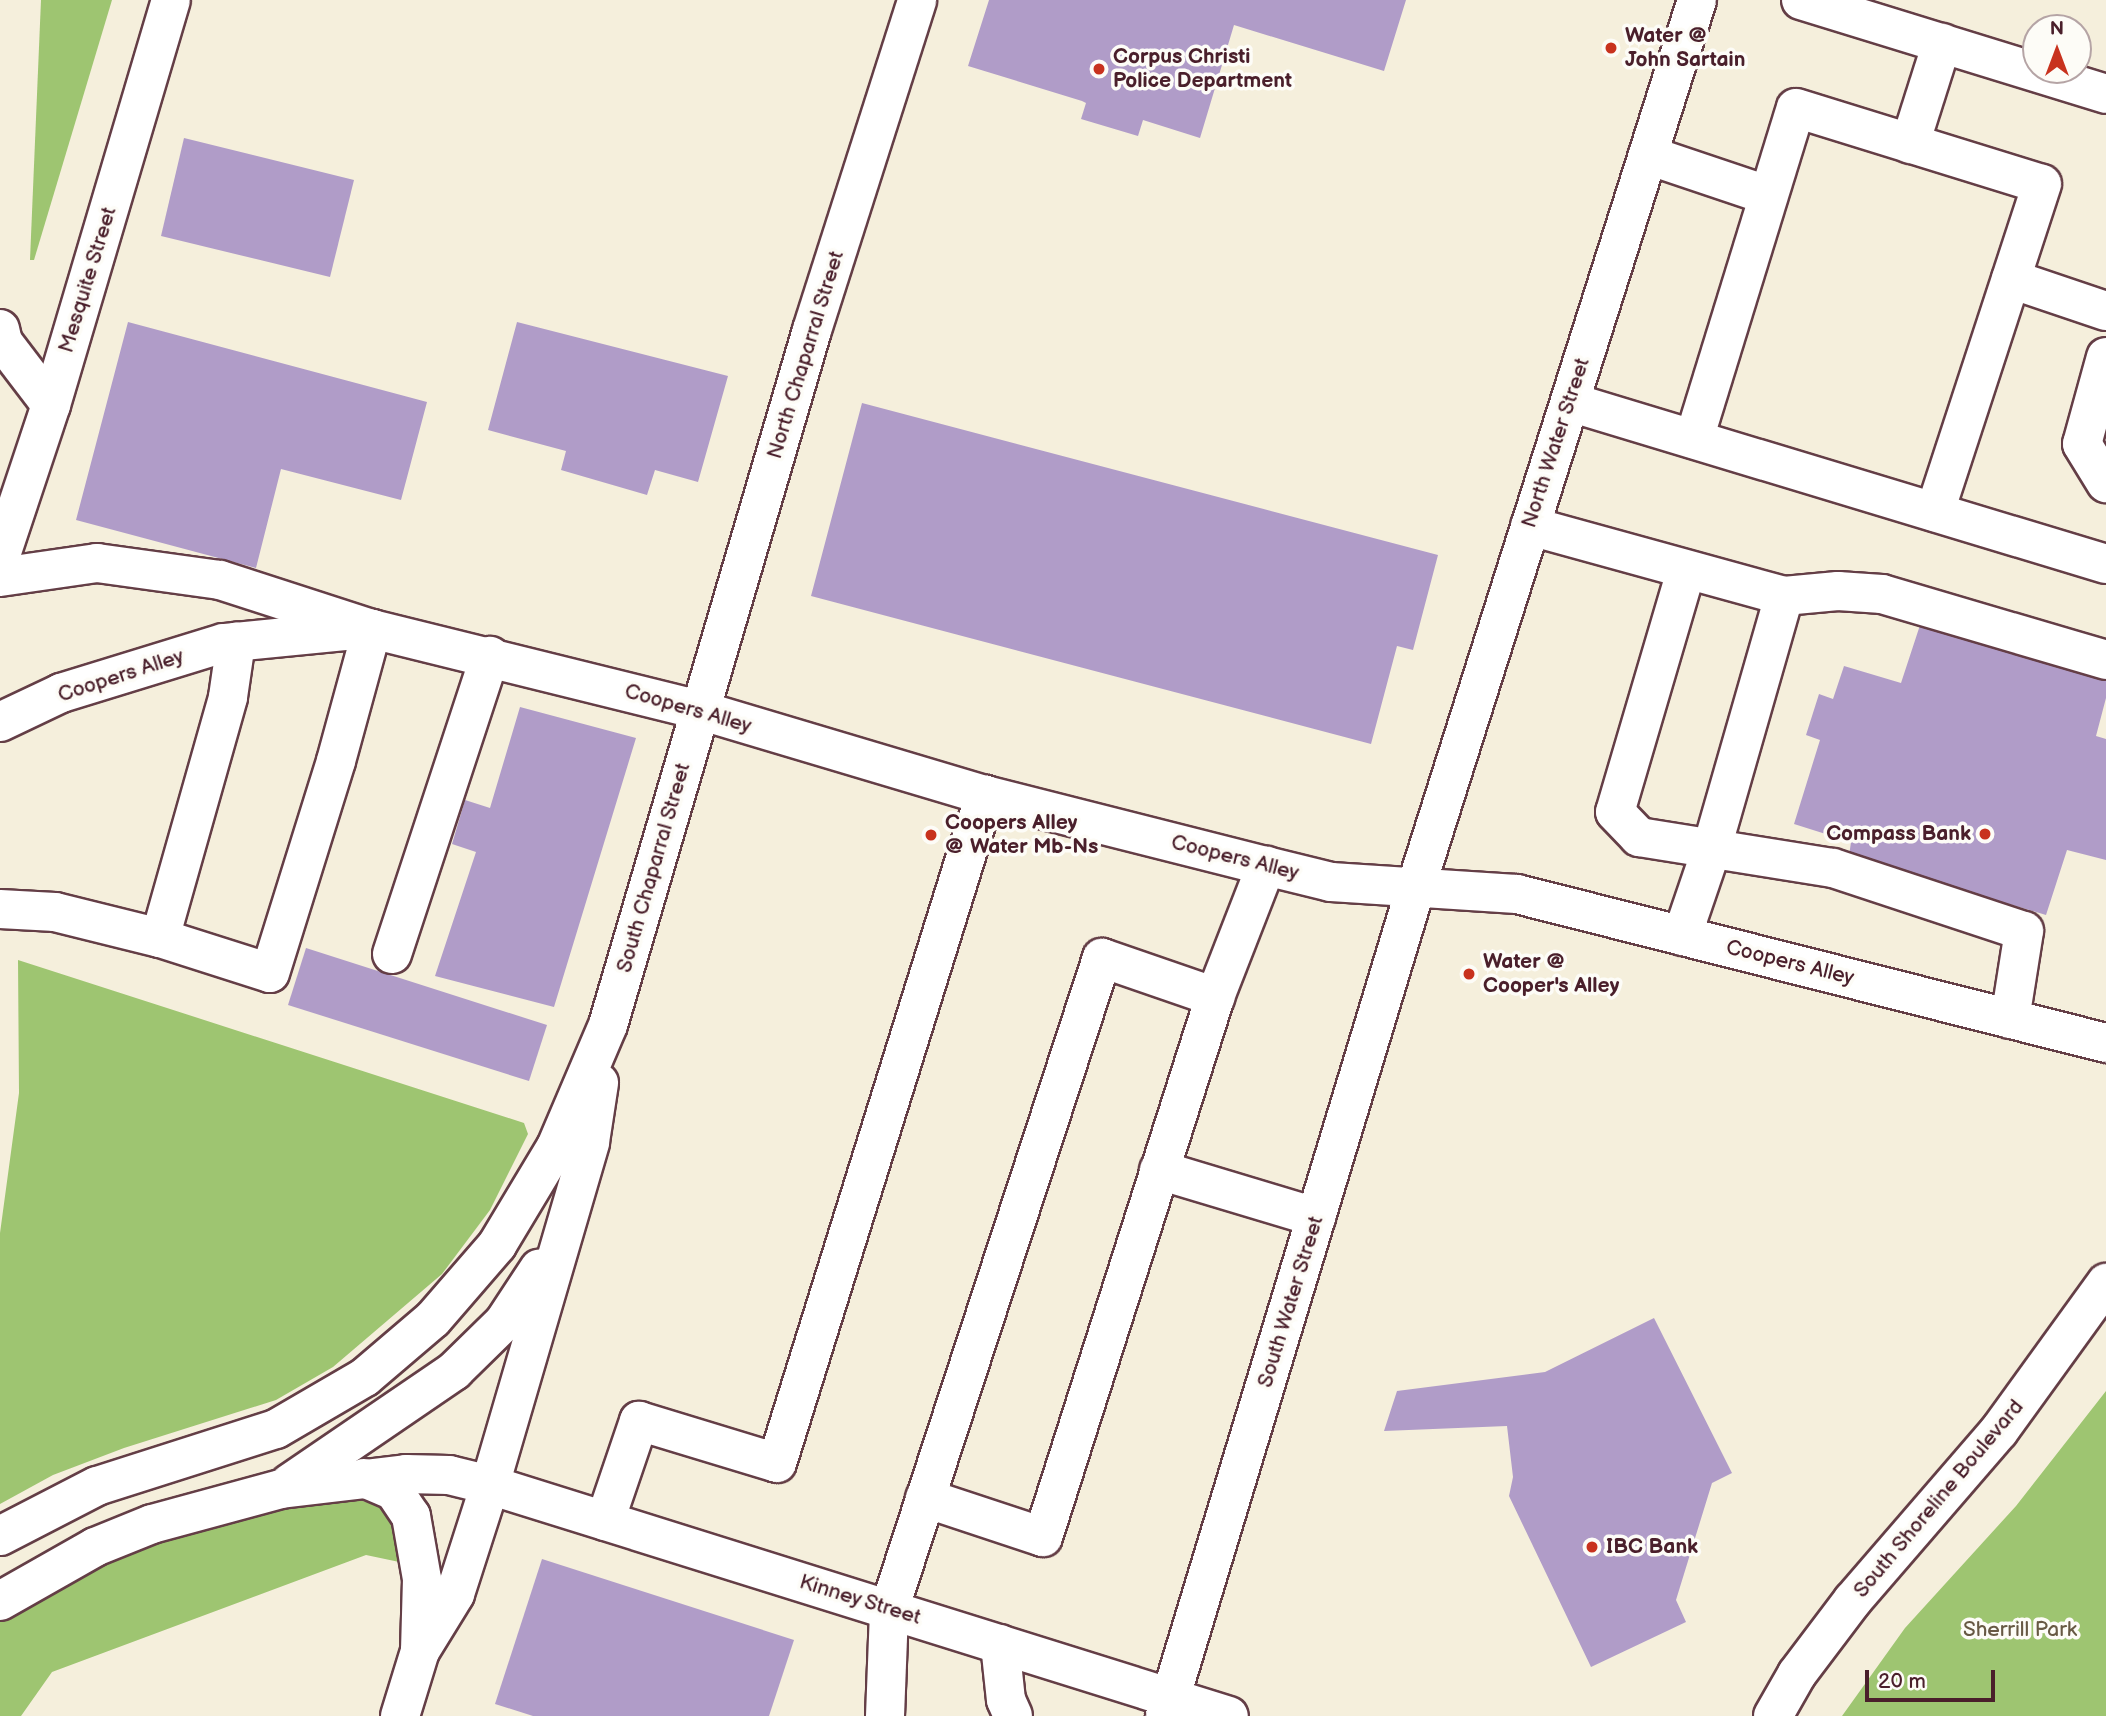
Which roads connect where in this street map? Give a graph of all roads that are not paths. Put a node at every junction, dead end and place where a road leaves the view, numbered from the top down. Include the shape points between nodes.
1 (171, 0) edge
2 (916, 0) edge
3 (1697, 0) edge
4 (1801, 0) edge
5 (1942, 43) junction
6 (2106, 94) edge
7 (1910, 144) junction
8 (1648, 155) junction
9 (1767, 195) junction
10 (2011, 279) junction
11 (2106, 312) edge
12 (1, 338) edge
13 (2106, 357) edge
14 (1570, 402) junction
15 (51, 405) junction
16 (1694, 439) junction
17 (2106, 483) edge
18 (8, 504) edge
19 (1935, 512) junction
20 (1530, 526) junction
21 (0, 558) edge
22 (2106, 564) edge
23 (1686, 571) junction
24 (0, 577) edge
25 (1784, 596) junction
26 (372, 629) junction
27 (236, 642) junction
28 (490, 656) junction
29 (2106, 660) edge
30 (699, 710) junction
31 (0, 722) edge
32 (985, 795) junction
33 (1712, 851) junction
34 (1266, 866) junction
35 (1416, 887) junction
36 (0, 909) edge
37 (1682, 936) junction
38 (160, 938) junction
39 (392, 954) dead end
40 (1215, 997) junction
41 (2010, 1019) junction
42 (608, 1026) junction
43 (2106, 1043) edge
44 (1159, 1170) junction
45 (1316, 1217) junction
46 (559, 1238) junction
47 (2106, 1283) edge
48 (364, 1478) junction
49 (490, 1485) junction
50 (281, 1489) junction
51 (925, 1498) junction
52 (605, 1521) junction
53 (0, 1536) edge
54 (0, 1601) edge
55 (889, 1610) junction
56 (1000, 1644) junction
57 (420, 1651) junction
58 (1168, 1707) edge
59 (400, 1716) edge
60 (885, 1716) edge
61 (1013, 1716) edge
62 (1229, 1716) edge
63 (1773, 1716) edge

1 - 15 street, Mesquite Street
2 - 30 street, North Chaparral Street
3 - 8 street, North Water Street
4 - 5 street
5 - 6 street
5 - 7 street
7 - 9 street via 1796,108
7 - 10 street via 2042,184
8 - 9 street
8 - 14 street, North Water Street
9 - 16 street
10 - 11 street
10 - 19 street
12 - 15 street
13 - 17 street via 2082,444
14 - 16 street
14 - 20 street, North Water Street
15 - 18 street, Mesquite Street
16 - 19 street
18 - 21 street, Mesquite Street
19 - 22 street
20 - 23 street
20 - 35 street, North Water Street
23 - 25 street
23 - 33 street via 1615,812 1639,837
24 - 26 street, Coopers Alley via 97,562 220,580
25 - 29 street via 1838,591 1882,594
25 - 33 street
26 - 27 street, Coopers Alley
26 - 28 street, Coopers Alley
26 - 38 street via 337,761 270,973
27 - 31 street, Coopers Alley via 61,693
27 - 38 street via 228,697
28 - 30 street, Coopers Alley
28 - 39 street
30 - 32 street, Coopers Alley
30 - 42 street, South Chaparral Street
32 - 34 street, Coopers Alley
32 - 52 street via 777,1463 639,1421
33 - 37 street
33 - 41 street via 1833,867 2024,931
34 - 35 street, Coopers Alley via 1331,882
34 - 40 street
35 - 37 street, Coopers Alley via 1517,894
35 - 45 street, South Water Street
36 - 38 street via 55,912
37 - 41 street, Coopers Alley
40 - 44 street
40 - 51 street via 1102,958
41 - 43 street, Coopers Alley
42 - 46 street via 590,1142
42 - 53 street via 556,1147 497,1245 433,1319 365,1377 276,1429 97,1486
44 - 45 street
44 - 51 street via 1042,1537
45 - 58 street, South Water Street
46 - 49 street
46 - 50 street via 505,1322 454,1371
47 - 63 street, South Shoreline Boulevard via 1999,1432 1853,1600 1797,1674
48 - 49 street, Kinney Street via 449,1475
48 - 50 street, Kinney Street
48 - 57 street via 394,1491 411,1516 422,1579
49 - 52 street, Kinney Street
49 - 57 street via 455,1594
50 - 54 street via 118,1538 41,1575
51 - 55 street
52 - 55 street, Kinney Street
55 - 56 street, Kinney Street
55 - 60 street
56 - 58 street, Kinney Street
56 - 61 street via 1006,1700
57 - 59 street
58 - 62 street, Kinney Street

